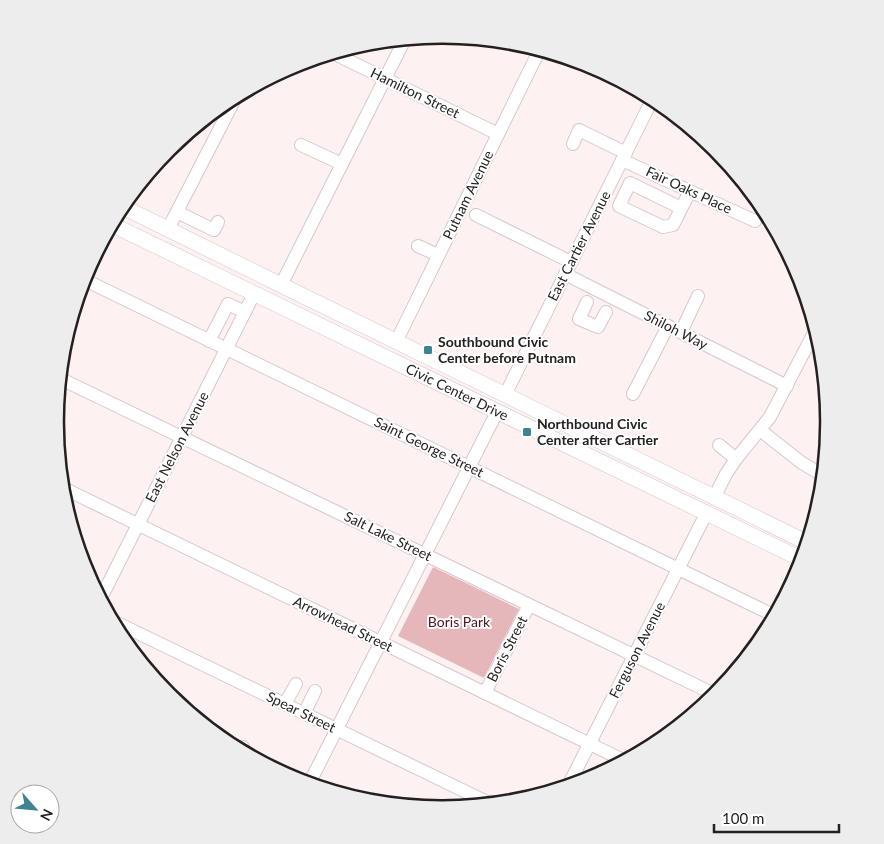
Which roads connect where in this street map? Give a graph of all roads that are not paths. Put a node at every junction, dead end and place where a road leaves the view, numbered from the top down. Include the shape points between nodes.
1 (401, 46) edge
2 (536, 56) edge
3 (342, 57) edge
4 (385, 78) junction
5 (649, 105) edge
6 (229, 109) edge
7 (498, 134) junction
8 (301, 144) dead end
9 (573, 144) dead end
10 (624, 156) junction
11 (342, 164) junction
12 (690, 191) junction
13 (681, 208) junction
14 (129, 210) edge
15 (177, 212) junction
16 (476, 215) dead end
17 (755, 221) dead end
18 (218, 222) dead end
19 (118, 227) edge
20 (168, 229) junction
21 (418, 246) dead end
22 (438, 255) junction
23 (568, 268) junction
24 (223, 279) junction
25 (91, 283) edge
26 (281, 286) junction
27 (594, 288) junction
28 (254, 294) junction
29 (698, 296) dead end
30 (613, 298) junction
31 (588, 302) junction
32 (245, 312) junction
33 (606, 312) junction
34 (668, 326) junction
35 (680, 332) junction
36 (811, 339) edge
37 (209, 340) junction
38 (396, 342) junction
39 (226, 349) junction
40 (410, 370) junction
41 (66, 381) edge
42 (787, 386) junction
43 (505, 394) junction
44 (633, 394) dead end
45 (497, 412) junction
46 (760, 430) junction
47 (588, 436) junction
48 (182, 437) junction
49 (719, 445) dead end
50 (736, 459) junction
51 (469, 467) junction
52 (817, 472) edge
53 (651, 487) junction
54 (70, 491) edge
55 (714, 498) junction
56 (706, 514) junction
57 (765, 523) junction
58 (138, 524) junction
59 (801, 540) edge
60 (425, 554) junction
61 (795, 557) edge
62 (678, 568) junction
63 (104, 592) edge
64 (530, 605) junction
65 (769, 613) edge
66 (123, 626) edge
67 (381, 642) junction
68 (634, 656) junction
69 (296, 684) dead end
70 (315, 691) dead end
71 (706, 691) edge
72 (486, 693) junction
73 (285, 704) junction
74 (304, 714) junction
75 (337, 730) junction
76 (590, 744) junction
77 (617, 757) edge
78 (573, 776) edge
79 (313, 777) edge
80 (478, 798) edge

1 - 4 street
2 - 7 street, Putnam Avenue
3 - 4 street, Hamilton Street
4 - 7 street, Hamilton Street
4 - 11 street
5 - 10 street, East Cartier Avenue
6 - 15 street
7 - 22 street, Putnam Avenue
8 - 11 street
9 - 10 street, Fair Oaks Place via 579,130
10 - 12 street, Fair Oaks Place
10 - 23 street, East Cartier Avenue
11 - 26 street
12 - 13 street
12 - 17 street, Fair Oaks Place
13 - 13 street via 673,225 663,227 619,206 630,183
14 - 20 main road, Civic Center Drive
15 - 18 street via 214,230
15 - 20 street
16 - 23 street, Shiloh Way
19 - 24 main road, Civic Center Drive
20 - 26 main road, Civic Center Drive
21 - 22 street
22 - 38 street, Putnam Avenue
23 - 27 street, Shiloh Way
23 - 43 street, East Cartier Avenue
24 - 26 main road via 235,274 274,292
24 - 28 main road, Civic Center Drive
25 - 37 street, Saint George Street
26 - 38 main road, Civic Center Drive
27 - 30 street, Shiloh Way
27 - 31 street
28 - 32 street, East Nelson Avenue
28 - 40 main road, Civic Center Drive
29 - 35 street
30 - 33 street
30 - 34 street, Shiloh Way
31 - 33 street
31 - 33 street via 579,319 598,327
32 - 37 street via 228,304
32 - 39 street, East Nelson Avenue
34 - 35 street, Shiloh Way
34 - 44 street
35 - 42 street, Shiloh Way
36 - 42 street
37 - 39 street, Saint George Street
38 - 43 main road, Civic Center Drive
39 - 48 street, East Nelson Avenue
39 - 51 street, Saint George Street
40 - 43 main road via 425,367 495,400 500,401
40 - 45 main road, Civic Center Drive
41 - 48 street, Salt Lake Street
42 - 46 street
43 - 47 main road, Civic Center Drive
45 - 47 main road via 506,406 570,435 581,439
45 - 51 street
45 - 53 main road, Civic Center Drive
46 - 50 street
46 - 52 street
47 - 55 main road, Civic Center Drive
48 - 58 street, East Nelson Avenue
48 - 60 street, Salt Lake Street
49 - 50 street
50 - 55 street
51 - 60 street
51 - 62 street, Saint George Street
53 - 55 main road via 695,498 705,504
53 - 56 main road, Civic Center Drive
54 - 58 street, Arrowhead Street
55 - 57 main road, Civic Center Drive
56 - 57 main road via 719,510
56 - 61 main road, Civic Center Drive
56 - 62 street, Ferguson Avenue
57 - 59 main road, Civic Center Drive
58 - 63 street, East Nelson Avenue
58 - 67 street, Arrowhead Street
60 - 64 street, Salt Lake Street
60 - 67 street
62 - 65 street, Saint George Street
62 - 68 street, Ferguson Avenue
64 - 68 street, Salt Lake Street
64 - 72 street, Boris Street
66 - 73 street, Spear Street
67 - 72 street, Arrowhead Street
67 - 75 street
68 - 71 street, Salt Lake Street
68 - 76 street, Ferguson Avenue
69 - 73 street
70 - 74 street
72 - 76 street, Arrowhead Street
73 - 74 street, Spear Street
74 - 75 street, Spear Street
75 - 79 street
75 - 80 street, Spear Street
76 - 77 street, Arrowhead Street
76 - 78 street, Ferguson Avenue

